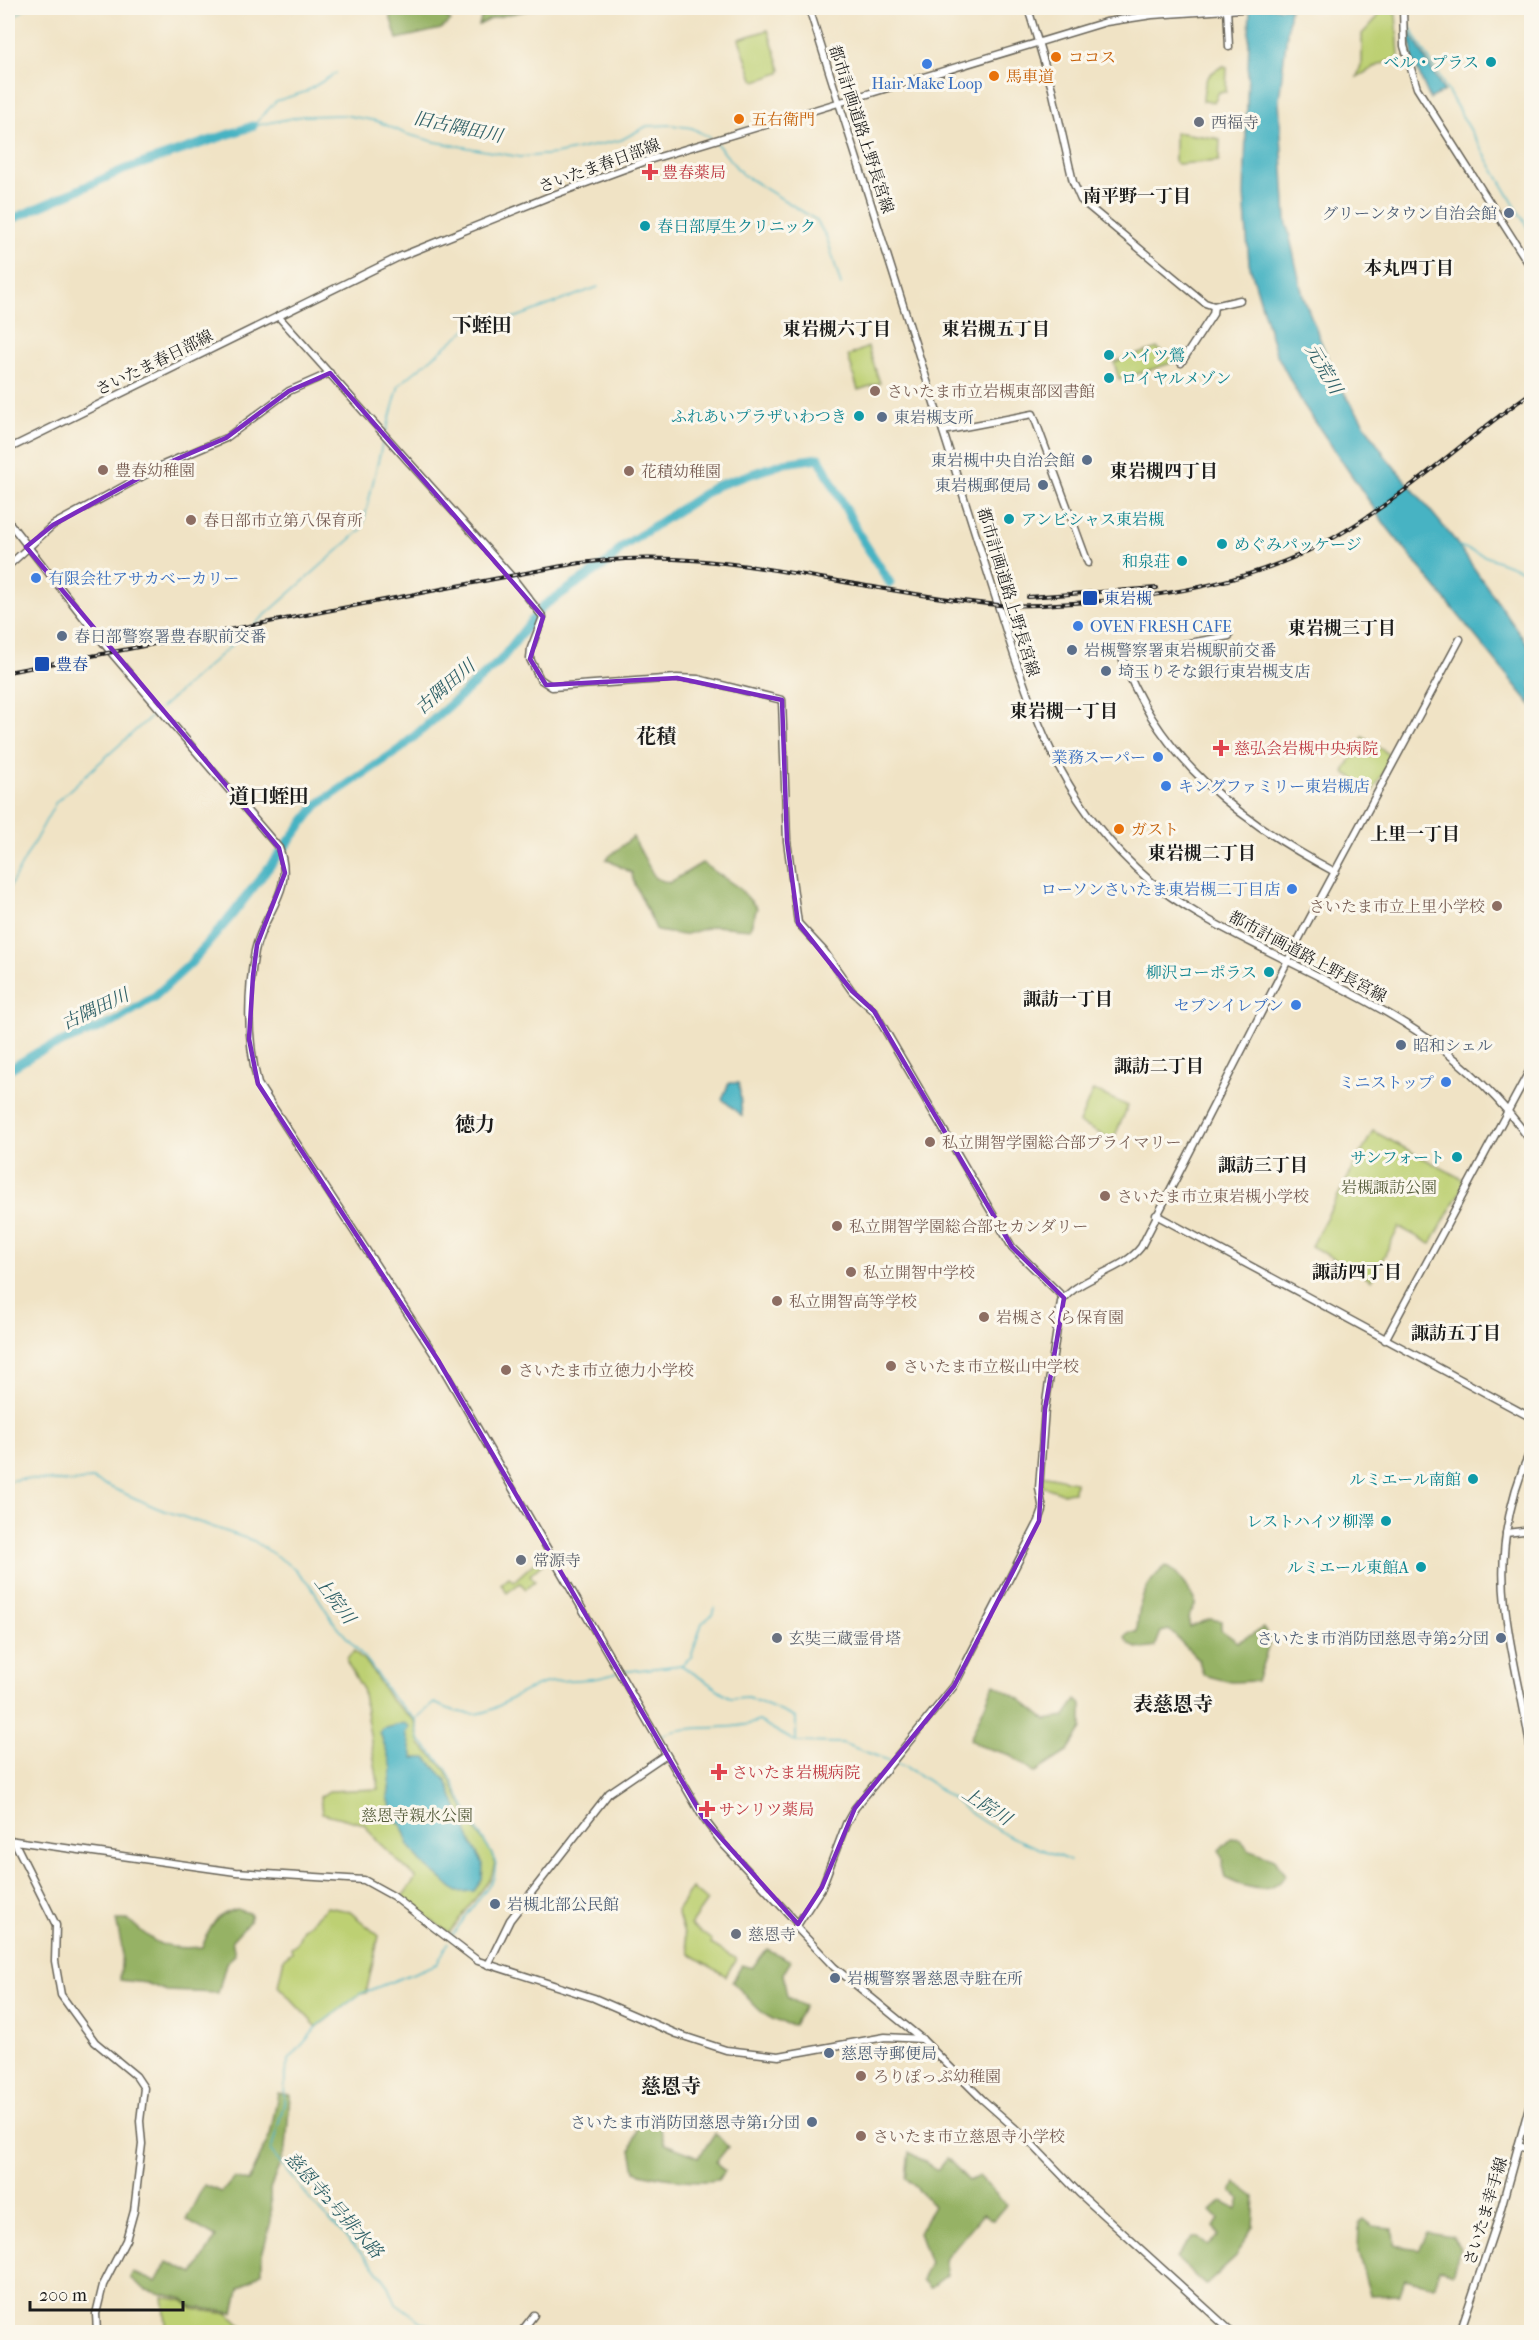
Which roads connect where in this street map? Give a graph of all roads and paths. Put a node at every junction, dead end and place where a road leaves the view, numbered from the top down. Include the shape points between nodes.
1 (809, 8) edge
2 (1028, 8) edge
3 (1257, 8) edge
4 (1403, 8) edge
5 (1229, 9) edge
6 (1038, 43) junction
7 (1229, 47) dead end
8 (840, 103) junction
9 (1532, 269) edge
10 (1240, 300) dead end
11 (1214, 306) junction
12 (278, 316) junction
13 (1181, 363) dead end
14 (330, 373) junction
15 (944, 431) junction
16 (8, 449) edge
17 (8, 521) edge
18 (26, 547) junction
19 (1088, 563) dead end
20 (8, 566) edge
21 (1229, 636) dead end
22 (1460, 639) dead end
23 (1335, 872) junction
24 (1288, 961) junction
25 (1532, 1065) edge
26 (1508, 1110) junction
27 (1532, 1143) edge
28 (1156, 1215) junction
29 (1064, 1298) junction
30 (1386, 1340) junction
31 (1532, 1418) edge
32 (1532, 1447) edge
33 (1532, 1530) edge
34 (1506, 1533) junction
35 (665, 1755) junction
36 (1532, 1760) edge
37 (11, 1840) edge
38 (798, 1924) junction
39 (488, 1965) junction
40 (922, 2039) junction
41 (1532, 2096) edge
42 (1518, 2146) junction
43 (1532, 2150) edge
44 (534, 2315) dead end
45 (97, 2332) edge
46 (521, 2332) edge
47 (1232, 2332) edge
48 (1460, 2332) edge

1 - 8 street, 都市計画道路上野長宮線
2 - 6 street
3 - 5 street, さいたま春日部線
4 - 9 street via 1404,46 1417,88
5 - 6 street, さいたま春日部線 via 1128,18
5 - 7 street
6 - 8 street, さいたま春日部線
6 - 11 street via 1081,200 1204,303
8 - 12 street, さいたま春日部線 via 649,160 399,257
8 - 15 street, 都市計画道路上野長宮線
10 - 11 street
11 - 13 street via 1213,314
12 - 14 street
12 - 16 street, さいたま春日部線
14 - 18 street via 289,391 226,438 163,465 53,525
14 - 29 street via 543,617 531,648 531,659 546,685 698,679 782,700 787,841 798,923 852,991 874,1011 1012,1247
15 - 19 street via 1033,414
15 - 24 street, 都市計画道路上野長宮線 via 1026,693 1061,775 1102,831 1148,878 1176,900
17 - 18 street
18 - 20 street
18 - 35 street via 279,848 284,862 282,889 255,953 249,1039 258,1084 438,1360
21 - 23 street via 1120,655 1160,730 1199,778 1255,826
22 - 23 street
23 - 24 street
24 - 26 street, 都市計画道路上野長宮線 via 1421,1032 1454,1056
24 - 28 street
25 - 26 street
26 - 27 street, 都市計画道路上野長宮線
26 - 30 street
28 - 29 street via 1137,1251
28 - 30 street
29 - 38 street via 1045,1409 1039,1488 1043,1510 1039,1521 954,1686 855,1808 822,1887
30 - 31 street
32 - 34 street via 1514,1494
33 - 34 street
34 - 36 street via 1505,1607
35 - 38 street via 723,1844
35 - 39 street via 609,1793 510,1920
37 - 39 street via 236,1872 364,1880 393,1896 468,1956
37 - 45 street via 56,1925 55,1961 61,1995 94,2042 136,2076 144,2088 135,2204 126,2240 103,2285 96,2313
38 - 40 street via 799,1933 834,1967
39 - 40 street via 594,1998 677,2034 726,2050 779,2056 885,2037
40 - 47 street via 1079,2193
41 - 42 street, さいたま幸手線
42 - 43 street
42 - 48 street, さいたま幸手線
44 - 46 street

